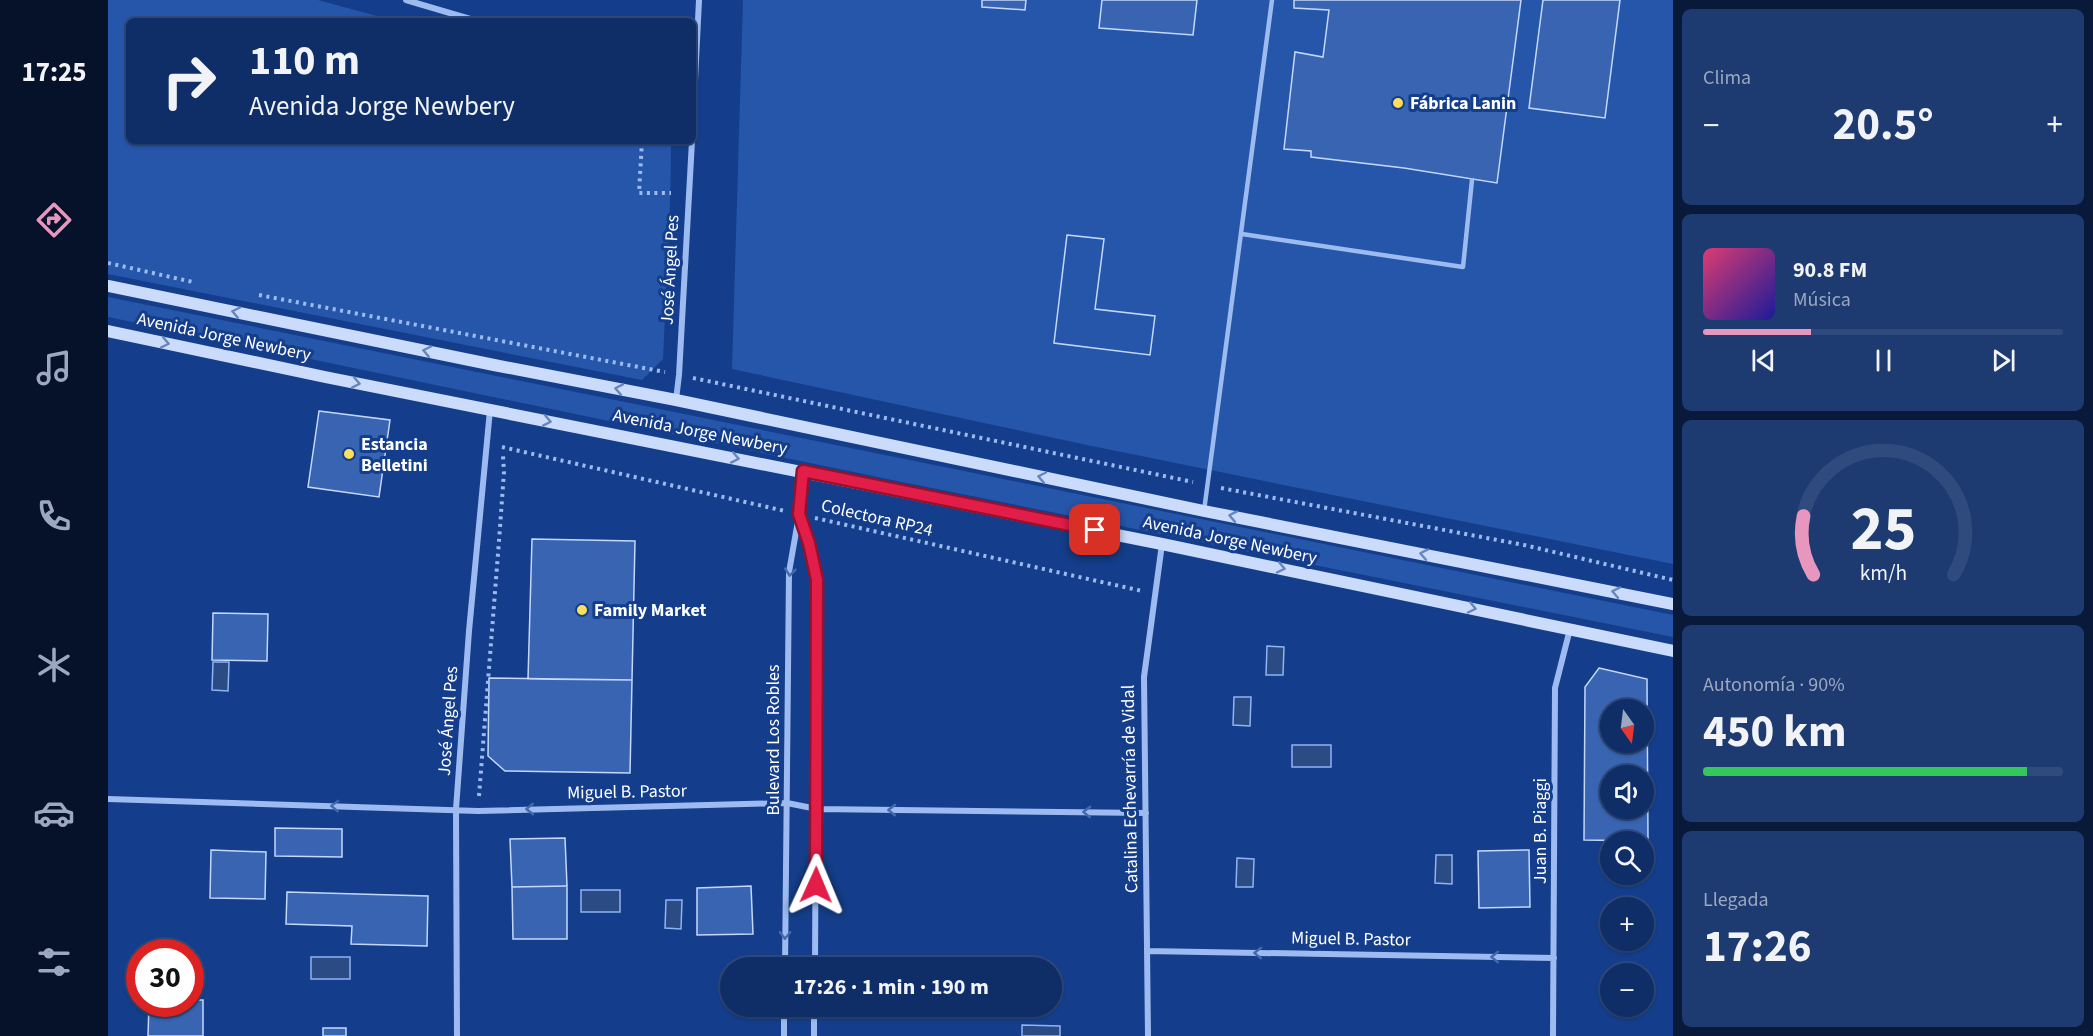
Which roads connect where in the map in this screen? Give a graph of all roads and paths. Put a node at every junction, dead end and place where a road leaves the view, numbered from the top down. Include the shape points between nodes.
1 (406, 0) edge
2 (699, 0) edge
3 (1272, 0) edge
4 (467, 18) edge
5 (696, 41) edge
6 (642, 144) edge
7 (692, 144) edge
8 (1472, 180) dead end
9 (671, 193) dead end
10 (1242, 234) junction
11 (108, 263) edge
12 (198, 283) dead end
13 (108, 286) edge
14 (255, 294) dead end
15 (108, 331) edge
16 (679, 375) junction
17 (676, 400) junction
18 (490, 410) junction
19 (487, 444) junction
20 (803, 471) junction
21 (504, 472) dead end
22 (1208, 485) junction
23 (1204, 511) junction
24 (799, 514) junction
25 (1162, 544) junction
26 (1673, 580) edge
27 (1155, 594) junction
28 (1673, 604) edge
29 (1570, 629) junction
30 (1673, 651) edge
31 (108, 799) edge
32 (788, 803) junction
33 (456, 809) junction
34 (817, 810) junction
35 (478, 811) junction
36 (1146, 813) junction
37 (1147, 951) junction
38 (785, 957) edge
39 (815, 957) edge
40 (1554, 958) junction
41 (784, 1017) edge
42 (814, 1017) edge
43 (458, 1036) edge
44 (784, 1036) edge
45 (814, 1036) edge
46 (1148, 1036) edge
47 (1553, 1036) edge

1 - 4 street
2 - 5 street
3 - 10 lane
6 - 9 path via 639,194
7 - 16 street, José Ángel Pes
8 - 10 lane via 1463,267
10 - 22 lane
11 - 12 path
17 -> 13 main road, Avenida Jorge Newbery
14 - 16 path
15 -> 18 main road, Avenida Jorge Newbery
16 - 17 street, José Ángel Pes
16 - 22 path
23 -> 17 main road, Avenida Jorge Newbery
18 - 19 street, José Ángel Pes
18 -> 20 main road, Avenida Jorge Newbery
19 - 24 path, Colectora RP24
19 - 33 street, José Ángel Pes
20 - 24 street, Bulevard Los Robles
20 - 25 main road, Avenida Jorge Newbery
21 - 35 path
22 - 23 lane
22 - 26 path via 1524,545
28 -> 23 main road, Avenida Jorge Newbery
24 - 27 path, Colectora RP24
24 -> 32 street, Bulevard Los Robles via 789,572
24 - 34 street, Bulevard Los Robles via 817,580
25 - 27 street, Catalina Echevarría de Vidal
25 -> 29 main road, Avenida Jorge Newbery
27 - 36 street, Catalina Echevarría de Vidal via 1144,677
29 - 30 main road, Avenida Jorge Newbery
29 - 40 street, Juan B. Piaggi via 1556,688
33 -> 31 street, Miguel B. Pastor
32 - 34 street, Miguel B. Pastor
32 -> 35 street, Miguel B. Pastor
32 -> 38 street, Bulevard Los Robles
33 - 35 street, Miguel B. Pastor
33 - 43 street, José Ángel Pes
36 -> 34 street, Miguel B. Pastor
34 - 39 street, Bulevard Los Robles
36 - 37 street, Catalina Echevarría de Vidal
40 -> 37 street, Miguel B. Pastor
37 - 46 street, Catalina Echevarría de Vidal
40 - 47 street, Juan B. Piaggi
41 - 44 street
42 - 45 street

